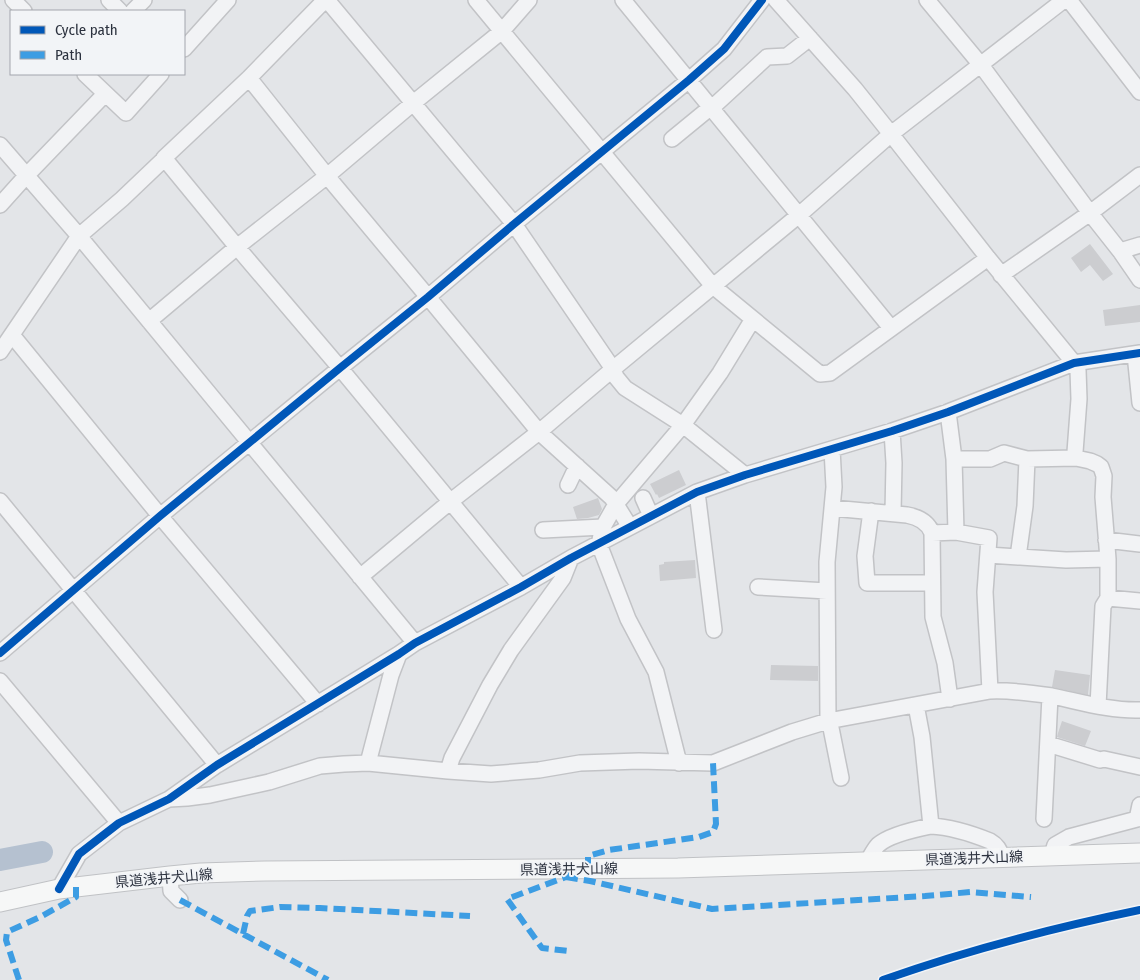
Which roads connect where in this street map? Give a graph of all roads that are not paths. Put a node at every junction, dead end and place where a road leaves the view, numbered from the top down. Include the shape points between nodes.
1 (12, 0) edge
2 (109, 0) edge
3 (144, 0) edge
4 (228, 0) edge
5 (326, 0) edge
6 (476, 0) edge
7 (529, 0) edge
8 (623, 0) edge
9 (762, 0) edge
10 (776, 0) edge
11 (927, 0) edge
12 (1064, 0) edge
13 (1069, 0) edge
14 (23, 10) edge
15 (119, 10) edge
16 (134, 10) edge
17 (502, 31) junction
18 (810, 38) junction
19 (185, 48) edge
20 (981, 65) junction
21 (86, 75) edge
22 (160, 75) edge
23 (249, 78) junction
24 (689, 80) junction
25 (1140, 92) edge
26 (105, 94) junction
27 (412, 104) junction
28 (711, 107) junction
29 (891, 134) junction
30 (672, 139) dead end
31 (0, 145) edge
32 (602, 151) junction
33 (164, 158) junction
34 (1140, 175) edge
35 (26, 176) junction
36 (327, 176) junction
37 (0, 205) edge
38 (1090, 212) junction
39 (799, 215) junction
40 (514, 224) junction
41 (79, 236) junction
42 (1140, 245) edge
43 (237, 247) junction
44 (1120, 251) junction
45 (988, 258) junction
46 (1001, 275) junction
47 (1140, 280) edge
48 (713, 285) junction
49 (428, 297) junction
50 (754, 319) junction
51 (148, 321) junction
52 (891, 328) junction
53 (12, 335) junction
54 (0, 352) edge
55 (1138, 353) edge
56 (1074, 363) junction
57 (340, 368) junction
58 (613, 369) junction
59 (1140, 403) edge
60 (948, 412) junction
61 (683, 425) junction
62 (892, 431) junction
63 (538, 432) junction
64 (249, 443) junction
65 (832, 449) junction
66 (1076, 458) junction
67 (954, 459) junction
68 (1027, 459) junction
69 (577, 466) junction
70 (745, 475) junction
71 (568, 485) dead end
72 (697, 492) junction
73 (643, 498) dead end
74 (0, 501) edge
75 (450, 501) junction
76 (616, 504) junction
77 (832, 508) junction
78 (871, 511) junction
79 (893, 513) junction
80 (160, 516) junction
81 (651, 516) junction
82 (603, 526) junction
83 (630, 527) junction
84 (544, 530) dead end
85 (956, 532) junction
86 (932, 533) junction
87 (1106, 540) junction
88 (599, 544) junction
89 (1140, 544) edge
90 (988, 555) junction
91 (1018, 557) junction
92 (571, 558) junction
93 (1108, 559) junction
94 (360, 577) junction
95 (932, 583) junction
96 (521, 587) junction
97 (758, 587) dead end
98 (74, 590) junction
99 (827, 591) junction
100 (1108, 598) junction
101 (1140, 601) edge
102 (714, 630) dead end
103 (415, 643) junction
104 (0, 653) edge
105 (399, 654) junction
106 (0, 681) edge
107 (990, 691) junction
108 (1050, 696) junction
109 (950, 699) junction
110 (318, 704) junction
111 (916, 706) junction
112 (1098, 706) junction
113 (1140, 710) edge
114 (828, 721) junction
115 (1048, 744) junction
116 (368, 763) junction
117 (679, 763) junction
118 (217, 765) junction
119 (1140, 767) edge
120 (448, 771) junction
121 (841, 778) dead end
122 (169, 799) junction
123 (1139, 814) edge
124 (1044, 819) dead end
125 (119, 824) junction
126 (931, 826) junction
127 (1140, 853) edge
128 (1052, 855) junction
129 (1002, 857) junction
130 (867, 862) junction
131 (170, 876) junction
132 (59, 889) junction
133 (180, 900) dead end
134 (0, 902) edge

1 - 14 street
2 - 15 street
3 - 16 street
4 - 19 street
5 - 23 street
5 - 27 street
6 - 17 street
7 - 17 street
8 - 24 street
9 - 24 street via 724,49
10 - 18 street
11 - 20 street
12 - 20 street
13 - 25 street
17 - 27 street
17 - 32 street
18 - 28 street via 787,56 767,57
18 - 29 street
20 - 29 street
20 - 38 street
21 - 26 street
22 - 26 street via 126,113
23 - 33 street
23 - 36 street
24 - 28 street
24 - 32 street
26 - 35 street
27 - 36 street
27 - 40 street
28 - 30 street
28 - 39 street
29 - 39 street
29 - 45 street
31 - 35 street
32 - 40 street
32 - 48 street
33 - 41 street
33 - 43 street
34 - 38 street
35 - 37 street
35 - 41 street
36 - 43 street
36 - 49 street
38 - 44 street
38 - 46 street
39 - 48 street
39 - 52 street
40 - 49 street
40 - 58 street
41 - 51 street
41 - 53 street
42 - 44 street
43 - 51 street
43 - 57 street
44 - 47 street
45 - 46 street
45 - 52 street
46 - 56 street
48 - 50 street
48 - 58 street
49 - 57 street
49 - 63 street
50 - 52 street via 820,374 856,363
50 - 61 street
51 - 64 street
53 - 54 street
53 - 80 street
55 - 56 street
55 - 59 street
56 - 60 street
56 - 66 street via 1078,370 1079,399
57 - 64 street
57 - 75 street
58 - 61 street via 625,388
58 - 63 street
60 - 62 street
60 - 67 street
61 - 70 street
61 - 76 street
62 - 65 street
62 - 79 street
63 - 69 street
63 - 75 street
64 - 80 street
64 - 94 street
65 - 70 street
65 - 77 street
66 - 68 street
66 - 87 street via 1097,464 1103,472
67 - 68 street via 990,459 1004,453
67 - 85 street
68 - 91 street
69 - 71 street
69 - 76 street
70 - 72 street
72 - 81 street
72 - 102 street
73 - 81 street
74 - 98 street
75 - 94 street
75 - 96 street
76 - 82 street
76 - 83 street
77 - 78 street
77 - 99 street
78 - 79 street
78 - 95 street via 864,556 867,583
79 - 86 street via 917,518
80 - 98 street
80 - 110 street
81 - 83 street
82 - 84 street
82 - 88 street
83 - 88 street
85 - 86 street
85 - 90 street via 990,538
86 - 95 street
87 - 89 street
87 - 93 street
88 - 92 street
88 - 117 street via 628,619 656,672
90 - 91 street
90 - 107 street via 985,592
91 - 93 street
92 - 96 street
92 - 120 street via 563,578 490,685
93 - 100 street
94 - 103 street
95 - 109 street via 934,617
96 - 103 street
97 - 99 street
98 - 104 street
98 - 118 street
99 - 114 street
100 - 101 street
100 - 112 street via 1103,606
103 - 105 street
105 - 110 street
105 - 116 street
106 - 125 street
107 - 108 street via 1010,690
107 - 109 street
108 - 112 street
108 - 115 street
109 - 111 street
110 - 118 street
111 - 114 street
111 - 126 street
112 - 113 street
114 - 117 street via 714,763
114 - 121 street
115 - 119 street via 1100,760
115 - 124 street
116 - 120 street
116 - 122 street via 320,766 210,795
117 - 120 street via 580,763 491,774
118 - 122 street
122 - 125 street
123 - 128 street via 1069,837 1055,845
125 - 132 street via 79,854
126 - 129 street via 944,826 990,841 998,847
126 - 130 street via 882,842
127 - 128 main road, 県道浅井犬山線
128 - 129 main road, 県道浅井犬山線
129 - 130 main road, 県道浅井犬山線
130 - 131 main road, 県道浅井犬山線 via 678,868 265,871
131 - 132 main road, 県道浅井犬山線
131 - 133 street via 171,891
132 - 134 main road, 県道浅井犬山線

